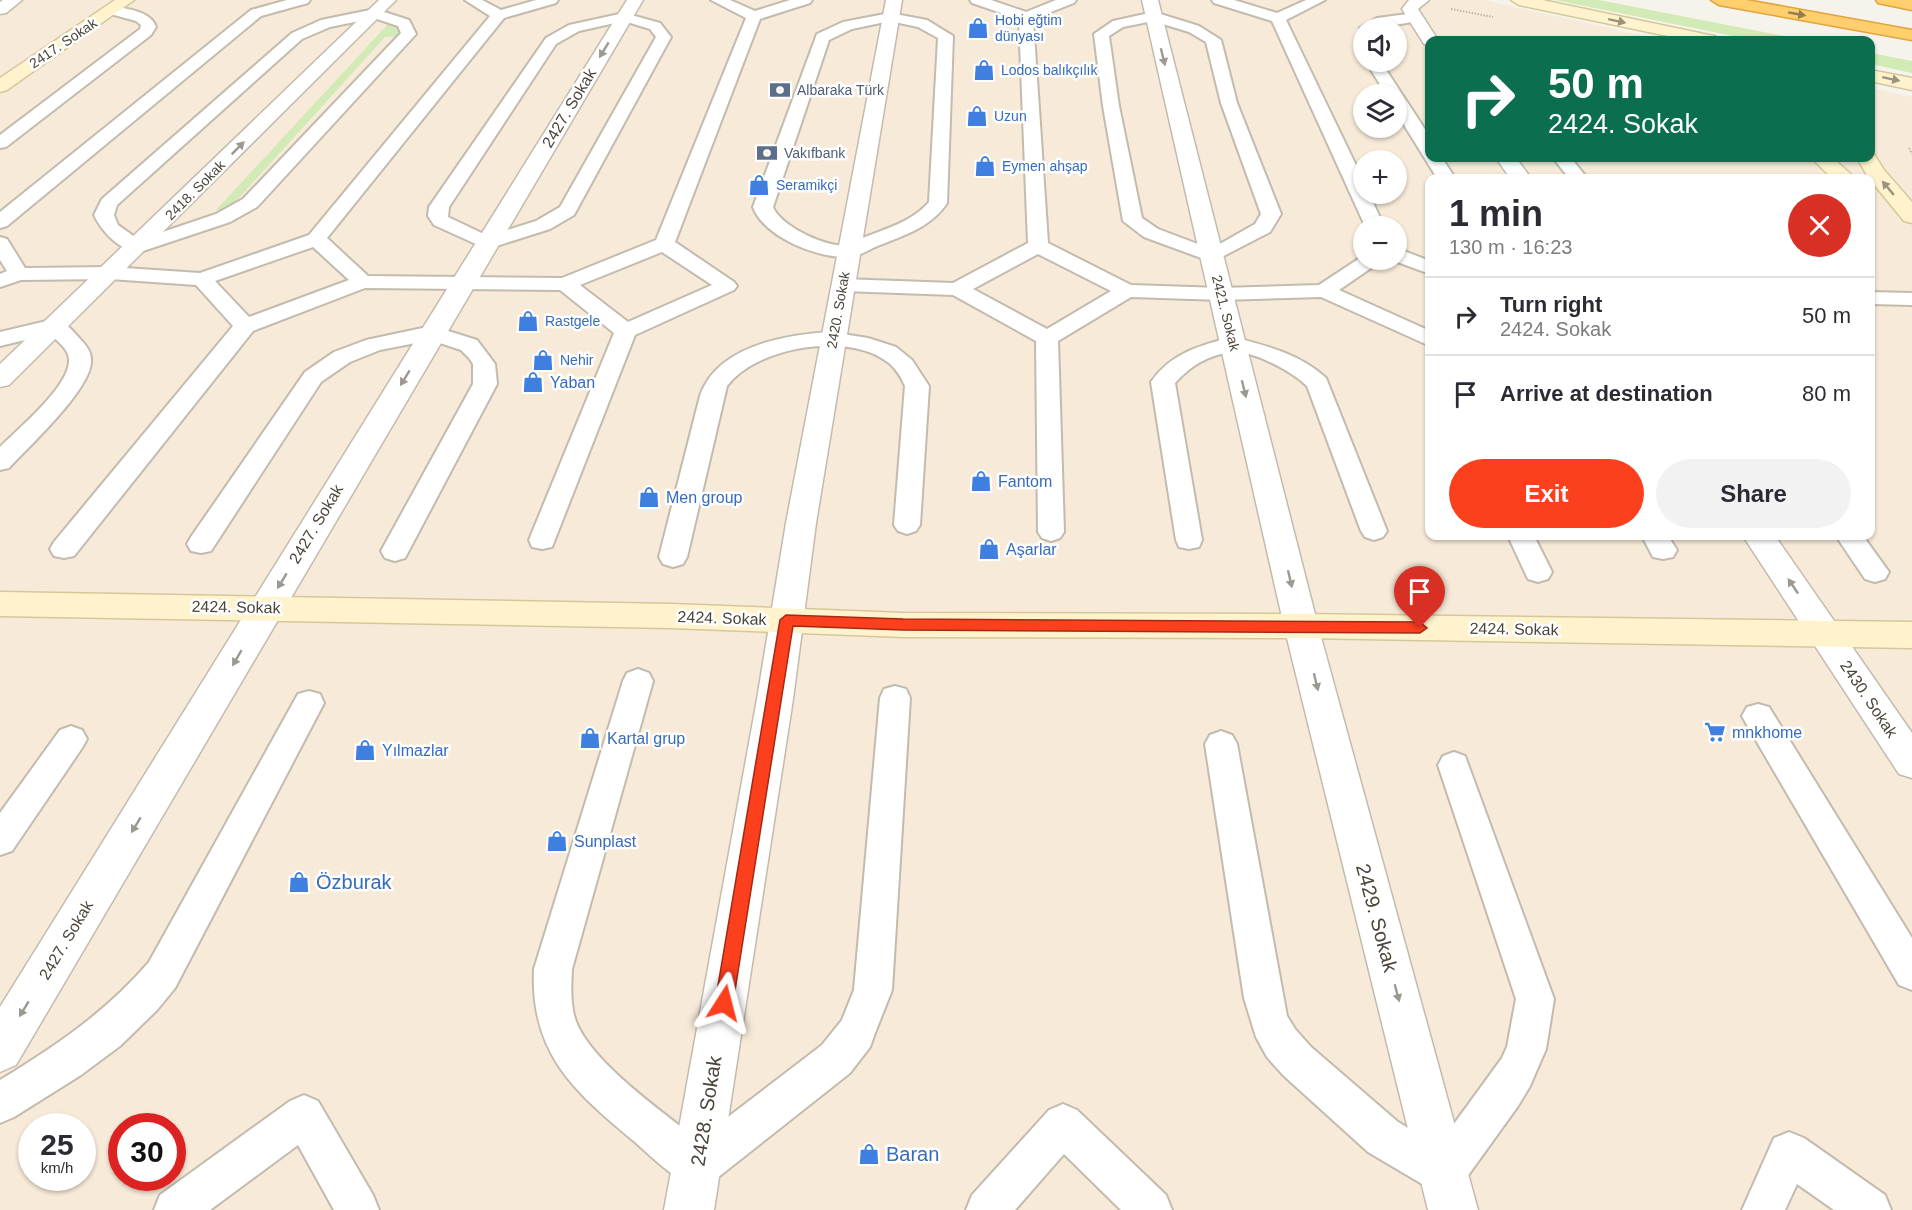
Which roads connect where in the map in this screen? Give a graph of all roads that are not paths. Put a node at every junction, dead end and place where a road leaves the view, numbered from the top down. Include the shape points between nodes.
1 (14, 0) edge
2 (303, 0) edge
3 (472, 0) edge
4 (551, 0) edge
5 (718, 0) edge
6 (805, 0) edge
7 (977, 0) edge
8 (1069, 0) edge
9 (1219, 0) edge
10 (1318, 0) edge
11 (1502, 0) edge
12 (1519, 0) edge
13 (1719, 0) edge
14 (1884, 0) edge
15 (1396, 1) edge
16 (119, 5) edge
17 (1912, 5) edge
18 (382, 6) edge
19 (1868, 6) dead end
20 (1417, 7) edge
21 (630, 8) edge
22 (892, 8) edge
23 (1152, 8) edge
24 (0, 9) edge
25 (1912, 14) edge
26 (499, 15) junction
27 (754, 16) junction
28 (1026, 17) junction
29 (1278, 18) junction
30 (1390, 18) edge
31 (1428, 36) edge
32 (1616, 36) edge
33 (1690, 36) edge
34 (1912, 36) edge
35 (1875, 76) edge
36 (1912, 84) edge
37 (0, 86) edge
38 (1912, 96) edge
39 (1882, 97) dead end
40 (1407, 115) edge
41 (0, 143) edge
42 (1425, 144) edge
43 (1565, 162) edge
44 (1826, 162) edge
45 (1869, 162) edge
46 (1575, 174) edge
47 (1839, 174) edge
48 (1878, 209) dead end
49 (1370, 216) edge
50 (1912, 216) edge
51 (0, 222) edge
52 (1912, 238) edge
53 (316, 239) junction
54 (0, 243) edge
55 (487, 243) junction
56 (664, 244) junction
57 (1038, 246) junction
58 (137, 247) junction
59 (848, 251) junction
60 (1212, 256) junction
61 (1407, 259) edge
62 (1425, 266) edge
63 (1355, 270) edge
64 (110, 273) junction
65 (10, 278) edge
66 (202, 279) junction
67 (363, 282) junction
68 (463, 282) junction
69 (565, 284) junction
70 (843, 285) junction
71 (957, 288) junction
72 (1127, 291) junction
73 (1324, 291) junction
74 (1221, 294) junction
75 (1875, 298) edge
76 (1912, 299) edge
77 (55, 326) junction
78 (245, 326) junction
79 (626, 331) junction
80 (432, 333) junction
81 (1425, 336) edge
82 (833, 338) junction
83 (1047, 338) junction
84 (0, 339) edge
85 (1233, 344) junction
86 (0, 379) edge
87 (0, 462) edge
88 (908, 525) dead end
89 (1374, 531) dead end
90 (1051, 532) dead end
91 (542, 540) dead end
92 (1189, 540) dead end
93 (1523, 540) edge
94 (1762, 540) edge
95 (1852, 540) edge
96 (201, 544) dead end
97 (64, 549) dead end
98 (395, 551) dead end
99 (673, 558) dead end
100 (1538, 572) dead end
101 (1875, 572) dead end
102 (0, 604) edge
103 (266, 607) junction
104 (786, 620) junction
105 (1301, 626) junction
106 (1825, 635) junction
107 (1912, 635) edge
108 (638, 681) dead end
109 (895, 698) dead end
110 (309, 703) dead end
111 (1758, 716) dead end
112 (71, 740) dead end
113 (1221, 744) dead end
114 (1912, 763) edge
115 (1454, 765) dead end
116 (0, 840) edge
117 (1912, 972) edge
118 (0, 1049) edge
119 (0, 1103) edge
120 (697, 1167) junction
121 (1448, 1192) edge
122 (175, 1210) edge
123 (358, 1210) edge
124 (689, 1210) edge
125 (987, 1210) edge
126 (1151, 1210) edge
127 (1763, 1210) edge
128 (1870, 1210) edge

1 - 24 street
2 - 51 lane via 252,9
3 - 26 lane
4 - 26 lane
5 - 27 lane
6 - 27 lane
7 - 28 lane
8 - 28 lane
9 - 29 lane
10 - 29 lane
11 - 32 street
12 -> 33 street
13 -> 34 highway
14 - 17 highway
15 - 20 lane
16 - 37 street, 2417. Sokak
16 - 41 lane via 148,23 146,32
58 -> 18 street, 2418. Sokak
18 - 58 lane via 404,24 409,34 256,198 223,218
18 - 58 lane via 297,36 109,203 104,215 106,222
19 - 25 highway
20 - 30 lane
20 - 31 street
21 -> 55 street, 2427. Sokak
21 - 55 lane via 664,37 572,205 552,221
21 - 55 lane via 551,40 439,207 438,216 447,225
22 - 59 street, 2420. Sokak
22 - 59 lane via 946,36 938,203 916,223
22 - 59 lane via 822,37 763,207 766,218 808,243
23 -> 60 street, 2421. Sokak
23 - 60 lane via 1213,40 1229,102 1271,214 1263,228
23 - 60 lane via 1101,34 1133,221 1151,233
26 - 53 lane
27 - 56 lane
28 - 57 lane
29 - 49 lane
35 -> 36 street
38 - 39 street
40 - 42 lane
43 - 46 lane
44 - 47 street
50 -> 45 street
48 - 52 street
53 - 66 lane
53 - 67 lane
54 - 65 lane
55 - 68 street, 2427. Sokak
56 - 69 lane
56 - 79 lane via 727,286
57 - 71 lane
57 - 72 lane
58 - 64 street, 2418. Sokak
59 - 70 street, 2420. Sokak
60 - 74 street, 2421. Sokak
61 - 62 lane
63 - 73 lane
64 - 65 lane
64 - 66 lane
64 - 77 street, 2418. Sokak
66 - 78 lane
67 - 68 lane
67 - 78 lane
68 - 69 lane
68 - 80 street, 2427. Sokak
69 - 79 lane
70 - 71 lane
70 - 82 street, 2420. Sokak
71 - 83 lane
72 - 74 lane
72 - 83 lane
73 - 74 lane
73 - 81 lane
74 - 85 street, 2421. Sokak
75 - 76 lane
77 - 84 lane
77 - 86 street, 2418. Sokak
77 - 87 lane via 80,351 78,374 70,388
78 - 97 lane
79 - 91 lane
80 - 96 lane via 358,350 313,377
80 - 98 lane via 468,345 478,354 484,364 485,384
80 -> 103 street, 2427. Sokak
82 - 88 lane via 878,346 903,364 917,386
82 - 99 lane via 760,352 727,372 716,384
82 - 104 street, 2420. Sokak
83 - 90 lane
85 - 89 lane via 1287,361 1318,383
85 - 92 lane via 1193,356 1163,382
85 -> 105 street, 2421. Sokak
93 - 100 lane
106 -> 94 street, 2430. Sokak
95 - 101 lane
102 - 103 street, 2424. Sokak
103 - 104 street, 2424. Sokak
103 -> 118 street, 2427. Sokak
104 - 105 street, 2424. Sokak via 903,625
104 - 120 street, 2428. Sokak
105 - 106 street, 2424. Sokak
105 -> 121 street, 2429. Sokak
106 - 107 street, 2424. Sokak
106 - 114 street, 2430. Sokak
108 - 120 lane via 553,969 554,1011 561,1034 588,1073
109 - 120 lane via 873,990 867,1012 836,1059
110 - 119 lane via 156,982 139,1004 88,1048
111 - 117 lane
112 - 116 lane
113 - 121 lane via 1270,1024 1298,1060
115 - 121 lane via 1535,999 1530,1033 1516,1072
120 - 124 street, 2428. Sokak
122 - 123 lane via 303,1115
125 - 126 lane via 1063,1124
127 - 128 lane via 1789,1153

